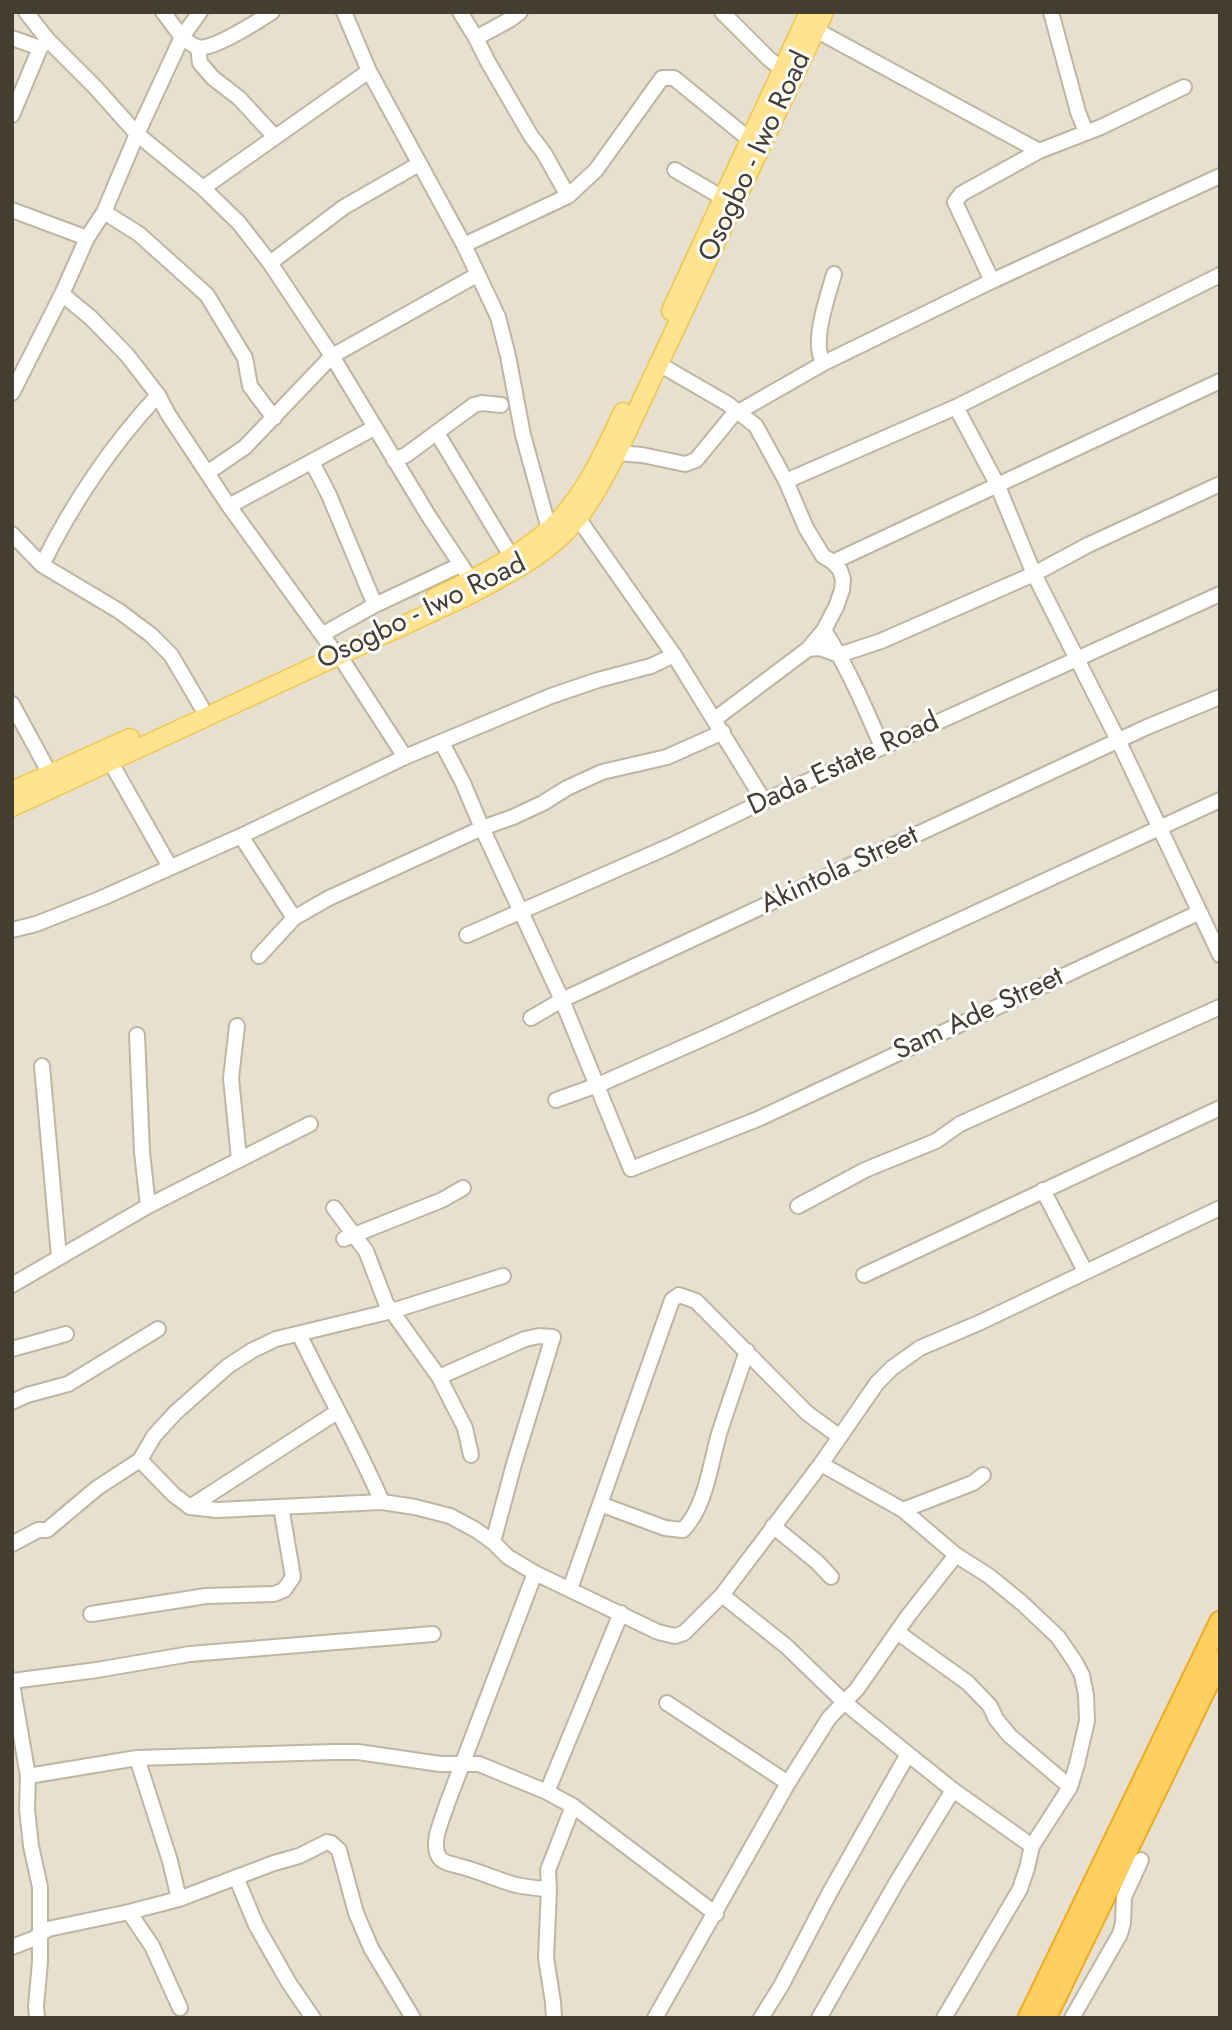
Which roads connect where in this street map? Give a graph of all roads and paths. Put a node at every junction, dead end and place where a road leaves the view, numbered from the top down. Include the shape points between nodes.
1 (26, 12) edge
2 (163, 12) edge
3 (200, 12) edge
4 (272, 12) edge
5 (344, 12) edge
6 (460, 12) edge
7 (520, 12) edge
8 (722, 12) edge
9 (824, 12) edge
10 (1051, 12) edge
11 (809, 18) edge
12 (182, 37) junction
13 (12, 38) edge
14 (476, 38) junction
15 (44, 44) junction
16 (198, 48) junction
17 (782, 69) junction
18 (369, 71) junction
19 (1184, 86) dead end
20 (12, 116) edge
21 (1086, 132) junction
22 (137, 134) junction
23 (275, 137) junction
24 (750, 141) junction
25 (1039, 151) junction
26 (419, 164) junction
27 (675, 170) dead end
28 (1220, 176) edge
29 (203, 188) junction
30 (568, 196) junction
31 (723, 198) junction
32 (12, 210) edge
33 (104, 212) junction
34 (87, 238) junction
35 (464, 245) junction
36 (270, 263) junction
37 (834, 274) dead end
38 (477, 275) junction
39 (1220, 275) edge
40 (992, 281) junction
41 (62, 294) junction
42 (332, 356) junction
43 (824, 363) junction
44 (659, 364) junction
45 (1220, 381) edge
46 (12, 393) edge
47 (158, 395) junction
48 (501, 405) dead end
49 (956, 407) junction
50 (739, 411) junction
51 (274, 418) junction
52 (374, 428) junction
53 (437, 433) junction
54 (617, 453) junction
55 (394, 460) junction
56 (312, 462) junction
57 (207, 473) junction
58 (786, 481) junction
59 (998, 484) junction
60 (1220, 484) edge
61 (229, 506) junction
62 (578, 518) junction
63 (550, 529) junction
64 (12, 534) edge
65 (511, 556) junction
66 (833, 562) junction
67 (42, 565) junction
68 (460, 565) junction
69 (1034, 574) junction
70 (471, 580) junction
71 (1220, 594) edge
72 (375, 605) junction
73 (824, 630) junction
74 (331, 645) junction
75 (808, 649) junction
76 (839, 654) junction
77 (674, 655) junction
78 (1076, 659) junction
79 (1220, 697) edge
80 (12, 704) edge
81 (201, 706) junction
82 (715, 719) junction
83 (723, 732) junction
84 (1119, 742) junction
85 (442, 743) junction
86 (882, 747) junction
87 (405, 757) junction
88 (110, 761) junction
89 (50, 774) junction
90 (12, 791) edge
91 (1220, 800) edge
92 (764, 801) junction
93 (12, 807) edge
94 (482, 828) junction
95 (1158, 828) junction
96 (242, 836) junction
97 (170, 867) junction
98 (520, 910) junction
99 (1200, 912) junction
100 (294, 918) junction
101 (12, 930) edge
102 (467, 935) dead end
103 (1220, 955) edge
104 (259, 956) dead end
105 (562, 1000) junction
106 (1220, 1007) edge
107 (531, 1018) dead end
108 (237, 1026) dead end
109 (137, 1035) dead end
110 (42, 1066) dead end
111 (598, 1085) junction
112 (556, 1100) dead end
113 (1220, 1108) edge
114 (310, 1124) dead end
115 (239, 1159) junction
116 (463, 1188) dead end
117 (1043, 1190) junction
118 (148, 1206) junction
119 (798, 1206) dead end
120 (334, 1208) dead end
121 (1220, 1208) edge
122 (349, 1237) junction
123 (59, 1257) junction
124 (1085, 1271) junction
125 (864, 1275) dead end
126 (502, 1276) dead end
127 (12, 1285) edge
128 (392, 1311) junction
129 (158, 1329) dead end
130 (66, 1334) dead end
131 (299, 1334) junction
132 (12, 1349) edge
133 (747, 1351) junction
134 (439, 1377) junction
135 (12, 1402) edge
136 (337, 1412) junction
137 (840, 1437) junction
138 (471, 1455) dead end
139 (140, 1460) junction
140 (821, 1464) junction
141 (983, 1475) dead end
142 (382, 1502) junction
143 (600, 1504) junction
144 (190, 1507) junction
145 (281, 1507) junction
146 (903, 1510) junction
147 (773, 1527) junction
148 (493, 1542) junction
149 (13, 1543) edge
150 (956, 1555) junction
151 (535, 1573) junction
152 (831, 1577) dead end
153 (570, 1589) junction
154 (722, 1595) junction
155 (621, 1613) junction
156 (91, 1614) dead end
157 (1220, 1621) edge
158 (897, 1632) junction
159 (433, 1634) dead end
160 (1220, 1660) edge
161 (12, 1682) edge
162 (844, 1702) junction
163 (667, 1703) dead end
164 (908, 1754) junction
165 (137, 1758) junction
166 (461, 1765) junction
167 (28, 1776) junction
168 (788, 1783) junction
169 (1070, 1787) junction
170 (953, 1790) junction
171 (547, 1792) junction
172 (573, 1806) junction
173 (1032, 1846) junction
174 (1141, 1860) dead end
175 (236, 1877) junction
176 (549, 1889) junction
177 (179, 1899) junction
178 (129, 1912) junction
179 (716, 1914) junction
180 (39, 1934) junction
181 (12, 1947) edge
182 (180, 2008) dead end
183 (37, 2018) edge
184 (313, 2018) edge
185 (413, 2018) edge
186 (554, 2018) edge
187 (655, 2018) edge
188 (761, 2018) edge
189 (819, 2018) edge
190 (944, 2018) edge
191 (1028, 2018) edge
192 (1046, 2018) edge
193 (1072, 2018) edge

1 - 15 street
2 - 12 street
3 - 12 street
4 - 16 street via 231,36
5 - 18 street
6 - 14 street
7 - 14 street
8 - 17 street
9 - 11 main road, Osogbo - Iwo Road
10 - 21 street
11 - 17 main road, Osogbo - Iwo Road
11 - 25 street
11 - 44 main road, Osogbo - Iwo Road
12 - 16 street
12 - 22 street
13 - 15 street
14 - 30 street
15 - 20 street
15 - 22 street via 95,87
16 - 23 street via 200,63
17 - 24 main road, Osogbo - Iwo Road
18 - 23 street
18 - 26 street
19 - 21 street
21 - 25 street
22 - 29 street
22 - 33 street
23 - 29 street
24 - 30 street via 674,78 662,78 596,170
24 - 31 main road, Osogbo - Iwo Road
25 - 40 street via 961,194 956,202
26 - 35 street
26 - 36 street via 344,207
27 - 31 street
28 - 40 street
29 - 36 street via 239,223
30 - 35 street
31 - 63 main road, Osogbo - Iwo Road via 602,454 580,494
32 - 34 street
33 - 34 street
33 - 51 street via 139,234 207,295 245,358 250,386
34 - 41 street
35 - 38 street
36 - 42 street
37 - 43 street via 820,331 819,357
38 - 42 street
38 - 63 street via 498,317 523,435
39 - 49 street
40 - 43 street
41 - 46 street
41 - 47 street via 127,355
42 - 51 street
42 - 52 street
43 - 50 street
44 - 50 street
44 - 54 main road, Osogbo - Iwo Road
45 - 59 street
47 - 57 street
47 - 67 street via 89,482
48 - 53 street via 474,405
49 - 58 street
49 - 59 street
50 - 54 street via 691,463
50 - 58 street via 756,426
51 - 57 street via 245,447
52 - 55 street
52 - 56 street
53 - 55 street
53 - 65 street
54 - 62 main road, Osogbo - Iwo Road
55 - 68 street
56 - 61 street
56 - 72 street
57 - 61 street
58 - 66 street via 806,528 823,556
59 - 66 street
59 - 69 street
60 - 69 street
61 - 74 street
62 - 74 main road, Osogbo - Iwo Road via 539,554 469,595
62 - 77 street
63 - 65 main road, Osogbo - Iwo Road
64 - 67 street
65 - 70 main road, Osogbo - Iwo Road
66 - 73 street via 843,579 842,590
67 - 81 street via 151,635 171,655
68 - 70 street
68 - 72 street
69 - 76 street via 881,641
69 - 78 street
70 - 74 main road, Osogbo - Iwo Road
71 - 78 street, Dada Estate Road
72 - 74 street
73 - 75 street
73 - 76 street
74 - 81 main road, Osogbo - Iwo Road
74 - 87 street
74 - 88 main road, Osogbo - Iwo Road
75 - 76 street
75 - 82 street
76 - 86 street
77 - 82 street
77 - 85 street via 551,696
78 - 84 street
78 - 86 street, Dada Estate Road
79 - 84 street, Akintola Street
80 - 89 street
81 - 89 main road, Osogbo - Iwo Road
82 - 83 street
83 - 92 street
83 - 94 street via 667,757 603,772
84 - 95 street
84 - 105 street, Akintola Street
85 - 87 street
85 - 94 street
86 - 92 street, Dada Estate Road
87 - 96 street
88 - 93 main road, Osogbo - Iwo Road
88 - 97 street
89 - 90 main road, Osogbo - Iwo Road
91 - 95 street
92 - 98 street, Dada Estate Road
94 - 98 street
94 - 100 street
95 - 99 street
95 - 111 street
96 - 97 street
96 - 100 street
97 - 101 street via 102,898
98 - 102 street, Dada Estate Road
98 - 105 street
99 - 103 street
99 - 111 street, Sam Ade Street via 758,1119 631,1169
100 - 104 street
105 - 107 street, Akintola Street
105 - 111 street
106 - 119 street via 960,1124 936,1141 865,1170
108 - 115 street via 231,1078
109 - 118 street
110 - 123 street
111 - 112 street
113 - 117 street
114 - 115 street
115 - 118 street
116 - 122 street
117 - 124 street
117 - 125 street
118 - 123 street
120 - 122 street
121 - 124 street
122 - 128 street via 366,1251
123 - 127 street
124 - 137 street via 911,1355 877,1383
126 - 128 street
128 - 131 street
128 - 134 street
129 - 135 street via 68,1384
130 - 132 street
131 - 136 street
131 - 139 street via 276,1339 228,1366 175,1413
133 - 137 street via 807,1413
133 - 143 street via 689,1524 683,1530 665,1528
133 - 143 street via 696,1301 683,1295 672,1300
134 - 138 street via 465,1428
134 - 148 street via 525,1339 553,1337
136 - 142 street
136 - 144 street
137 - 140 street
139 - 144 street
139 - 149 street via 47,1530
140 - 146 street
140 - 147 street
141 - 146 street
142 - 145 street
142 - 148 street via 450,1516
143 - 153 street
144 - 145 street
145 - 156 street via 293,1577 284,1590 206,1596
146 - 150 street
147 - 152 street
147 - 154 street
148 - 151 street
150 - 158 street
150 - 169 street via 1022,1602 1058,1637 1082,1675 1087,1721
151 - 153 street
151 - 166 street
153 - 155 street
154 - 155 street via 684,1633 675,1636
154 - 162 street via 786,1646
155 - 171 street
157 - 191 highway
158 - 162 street
158 - 169 street via 968,1683 1010,1736
159 - 161 street via 190,1654
160 - 192 highway
161 - 167 street
162 - 164 street
162 - 168 street
163 - 168 street
164 - 170 street
164 - 188 street
165 - 166 street via 358,1752
165 - 167 street
165 - 177 street
166 - 171 street via 479,1764
166 - 176 street via 437,1837 440,1858 516,1884
167 - 180 street via 31,1846 40,1887
168 - 179 street
169 - 173 street
170 - 173 street
170 - 189 street
171 - 172 street
172 - 176 street via 548,1870
172 - 179 street
173 - 190 street via 1020,1889
174 - 193 street via 1124,1897 1120,1934
175 - 177 street
175 - 184 street via 256,1925
175 - 185 street via 327,1842 335,1846 371,1948
176 - 186 street via 547,1958
177 - 178 street
178 - 180 street
178 - 182 street via 152,1946
179 - 187 street
180 - 181 street
180 - 183 street

